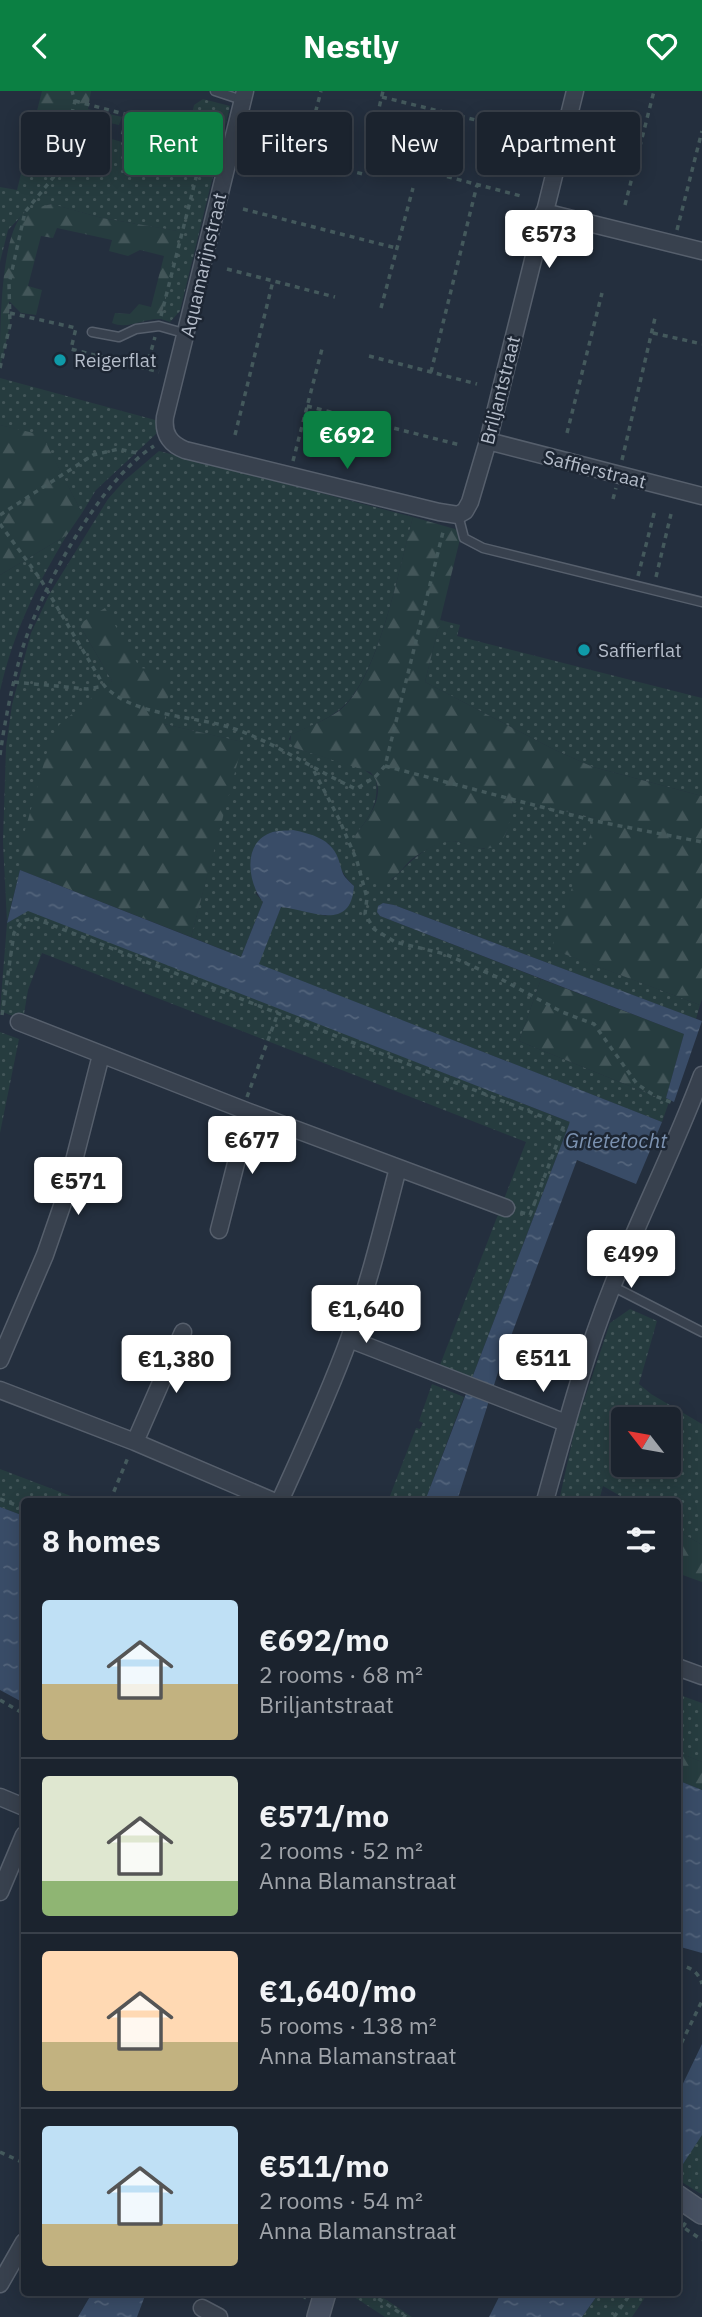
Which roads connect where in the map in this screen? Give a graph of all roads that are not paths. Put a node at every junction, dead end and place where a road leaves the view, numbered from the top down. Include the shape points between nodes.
1 (215, 91) edge
2 (575, 91) edge
3 (244, 96) edge
4 (544, 212) junction
5 (702, 251) edge
6 (92, 333) dead end
7 (187, 334) junction
8 (488, 441) junction
9 (702, 496) edge
10 (453, 515) junction
11 (702, 601) edge
12 (19, 1022) dead end
13 (101, 1055) junction
14 (702, 1075) edge
15 (246, 1111) junction
16 (398, 1168) junction
17 (506, 1209) road end
18 (219, 1230) dead end
19 (612, 1286) junction
20 (183, 1332) dead end
21 (702, 1332) edge
22 (349, 1339) junction
23 (0, 1360) edge
24 (0, 1391) edge
25 (566, 1423) junction
26 (135, 1442) junction
27 (266, 1498) edge
28 (281, 1498) edge
29 (546, 1498) edge
30 (681, 1668) edge
31 (702, 1676) edge
32 (0, 1797) edge
33 (21, 1806) edge
34 (21, 1842) edge
35 (0, 1892) edge
36 (681, 2199) edge
37 (702, 2213) edge
38 (21, 2247) edge
39 (0, 2284) edge
40 (324, 2296) edge
41 (202, 2308) dead end
42 (219, 2317) edge
43 (318, 2317) edge

1 - 3 lane
2 - 4 street, Briljantstraat
3 - 7 street, Aquamarijnstraat
4 - 5 street
4 - 8 street, Briljantstraat
6 - 7 lane via 119,337 159,326
7 - 10 street, Aquamarijnstraat via 165,417 164,428 175,446
8 - 9 street, Saffierstraat
8 - 10 street, Briljantstraat via 470,502 465,511
10 - 11 lane via 464,538 483,548
12 - 13 street
13 - 15 street
13 - 23 street via 46,1255
14 - 19 street
15 - 16 street
15 - 18 street
16 - 17 street
16 - 22 street
19 - 21 lane
19 - 25 street
20 - 26 street
22 - 25 street
22 - 28 street
24 - 26 street
25 - 29 street
26 - 27 street
30 - 31 street
32 - 33 street
34 - 35 street
36 - 37 main road
38 - 39 street
40 - 43 main road
41 - 42 street

